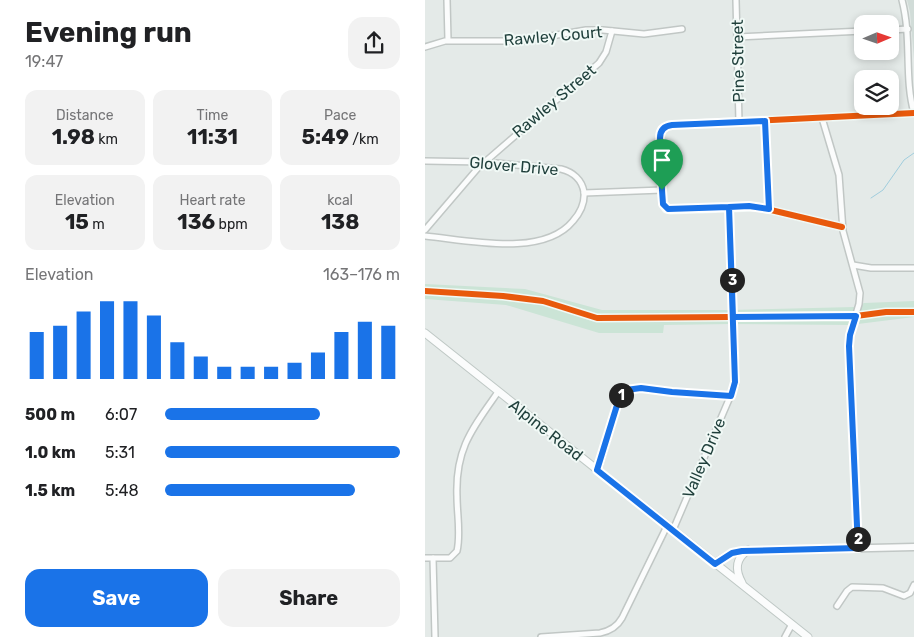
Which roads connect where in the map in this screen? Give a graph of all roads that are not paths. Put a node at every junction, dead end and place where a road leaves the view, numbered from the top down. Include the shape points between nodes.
1 (447, 0) edge
2 (736, 0) edge
3 (902, 0) edge
4 (682, 29) dead end
5 (908, 29) junction
6 (899, 30) edge
7 (612, 31) junction
8 (854, 31) edge
9 (737, 37) junction
10 (448, 40) junction
11 (425, 47) edge
12 (914, 113) edge
13 (822, 118) junction
14 (765, 121) junction
15 (739, 122) junction
16 (425, 161) edge
17 (484, 162) junction
18 (662, 190) junction
19 (584, 193) junction
20 (729, 207) junction
21 (769, 209) junction
22 (842, 227) junction
23 (425, 230) edge
24 (425, 236) edge
25 (853, 265) junction
26 (914, 268) edge
27 (425, 333) edge
28 (498, 392) junction
29 (731, 396) junction
30 (597, 470) junction
31 (670, 528) junction
32 (914, 547) edge
33 (858, 548) junction
34 (748, 550) junction
35 (425, 558) edge
36 (433, 558) junction
37 (715, 564) junction
38 (743, 585) junction
39 (914, 585) edge
40 (837, 606) dead end
41 (792, 624) junction
42 (435, 637) edge
43 (541, 637) edge
44 (785, 637) edge
45 (809, 637) edge

1 - 10 street
2 - 9 street, Pine Street
3 - 5 street
4 - 7 street, Rawley Court via 644,34
5 - 6 street
5 - 12 street
7 - 10 street, Rawley Court via 583,30 522,41
7 - 17 street, Rawley Street via 599,63
8 - 9 street
9 - 15 street, Pine Street
10 - 11 street, Rawley Court
12 - 13 street
13 - 14 street
13 - 22 street via 841,182
14 - 15 street
14 - 21 street
15 - 18 street via 672,125 663,129 660,138
16 - 17 street, Glover Drive
17 - 19 street, Glover Drive via 564,169 578,178
17 - 23 street, Rawley Street
18 - 19 street
18 - 20 street via 663,204 668,209
19 - 24 street via 582,207 572,222 544,240 494,243
20 - 21 street
20 - 29 street, Valley Drive via 736,376
21 - 22 street
22 - 25 street
25 - 26 street
25 - 33 street via 860,293 849,346
27 - 28 main road, Alpine Road
28 - 30 main road, Alpine Road
28 - 36 street via 471,431 459,459 457,551 450,558
29 - 30 street via 641,388 626,390 618,402
29 - 31 street, Valley Drive
30 - 31 main road, Alpine Road
31 - 37 main road, Alpine Road
31 - 43 street, Valley Drive via 616,626 600,633
32 - 33 street
33 - 34 street
34 - 37 street via 732,553
34 - 38 main road via 737,563
35 - 36 street
36 - 42 street
37 - 38 main road, Alpine Road
38 - 41 main road, Alpine Road
39 - 40 street via 910,594 904,596 883,588 853,587
41 - 44 street
41 - 45 main road, Alpine Road

